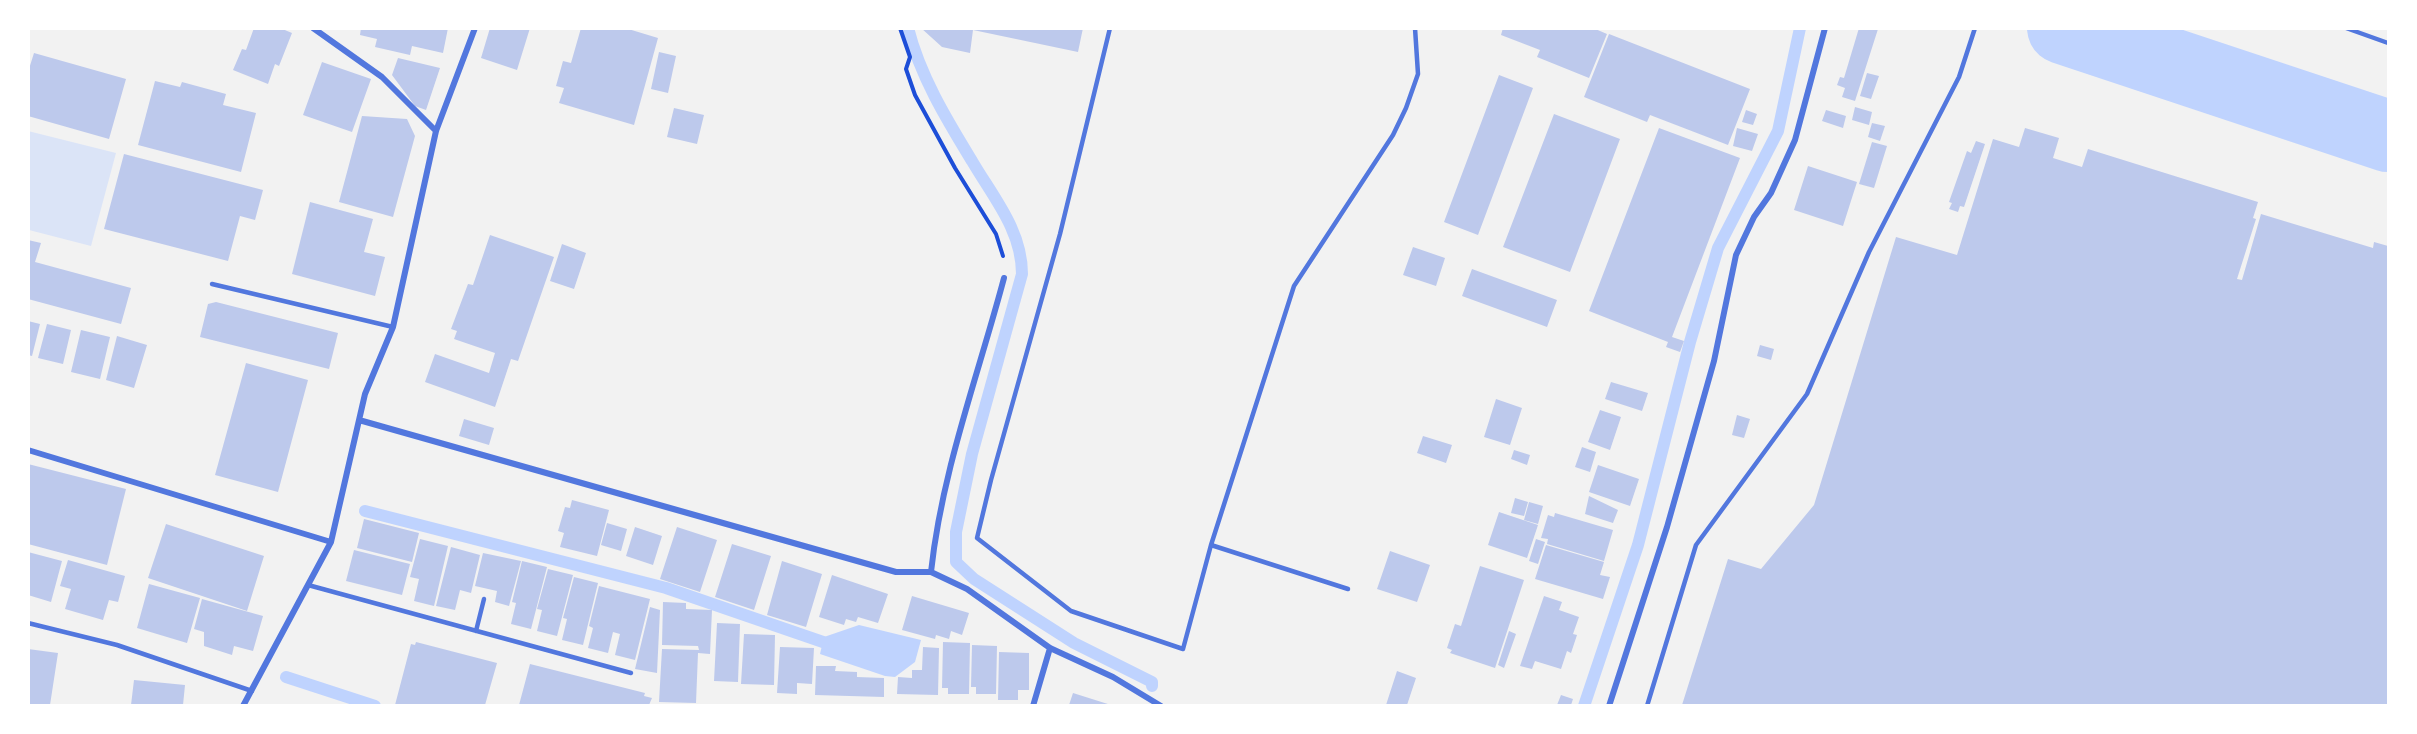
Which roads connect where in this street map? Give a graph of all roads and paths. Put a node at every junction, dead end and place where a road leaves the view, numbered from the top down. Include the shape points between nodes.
1 (313, 28) edge
2 (475, 28) edge
3 (900, 28) edge
4 (1110, 28) edge
5 (1414, 28) edge
6 (1825, 28) edge
7 (1975, 28) edge
8 (2346, 28) edge
9 (2388, 43) edge
10 (436, 131) junction
11 (1004, 278) joint
12 (212, 284) dead end
13 (393, 327) junction
14 (359, 420) junction
15 (28, 450) edge
16 (331, 542) junction
17 (1211, 545) junction
18 (931, 572) junction
19 (308, 585) junction
20 (1348, 589) dead end
21 (484, 599) dead end
22 (28, 623) edge
23 (476, 631) junction
24 (1050, 648) junction
25 (631, 673) dead end
26 (252, 691) junction
27 (243, 705) edge
28 (1033, 705) edge
29 (1161, 705) edge
30 (1609, 705) edge
31 (1647, 705) edge

1 - 10 street via 382,77
2 - 10 street
3 - 11 path via 910,57 906,69 915,95 996,234 1003,253
4 - 17 lane via 1060,234 977,538 1071,611 1183,649
5 - 17 lane via 1418,74 1406,108 1394,135 1294,286
6 - 30 street via 1795,140 1736,255 1714,361 1668,527
7 - 31 lane via 1959,77 1869,252 1807,394 1696,545
8 - 9 lane
10 - 13 street
11 - 18 street via 952,452 934,537
12 - 13 lane
13 - 14 street via 365,394
14 - 16 street
14 - 18 street via 896,572
15 - 16 street
16 - 19 street
17 - 20 lane
18 - 24 street via 977,595
19 - 23 lane
19 - 26 street
21 - 23 lane
22 - 26 lane via 117,645
23 - 25 lane
24 - 28 street
24 - 29 street via 1113,676
26 - 27 street

